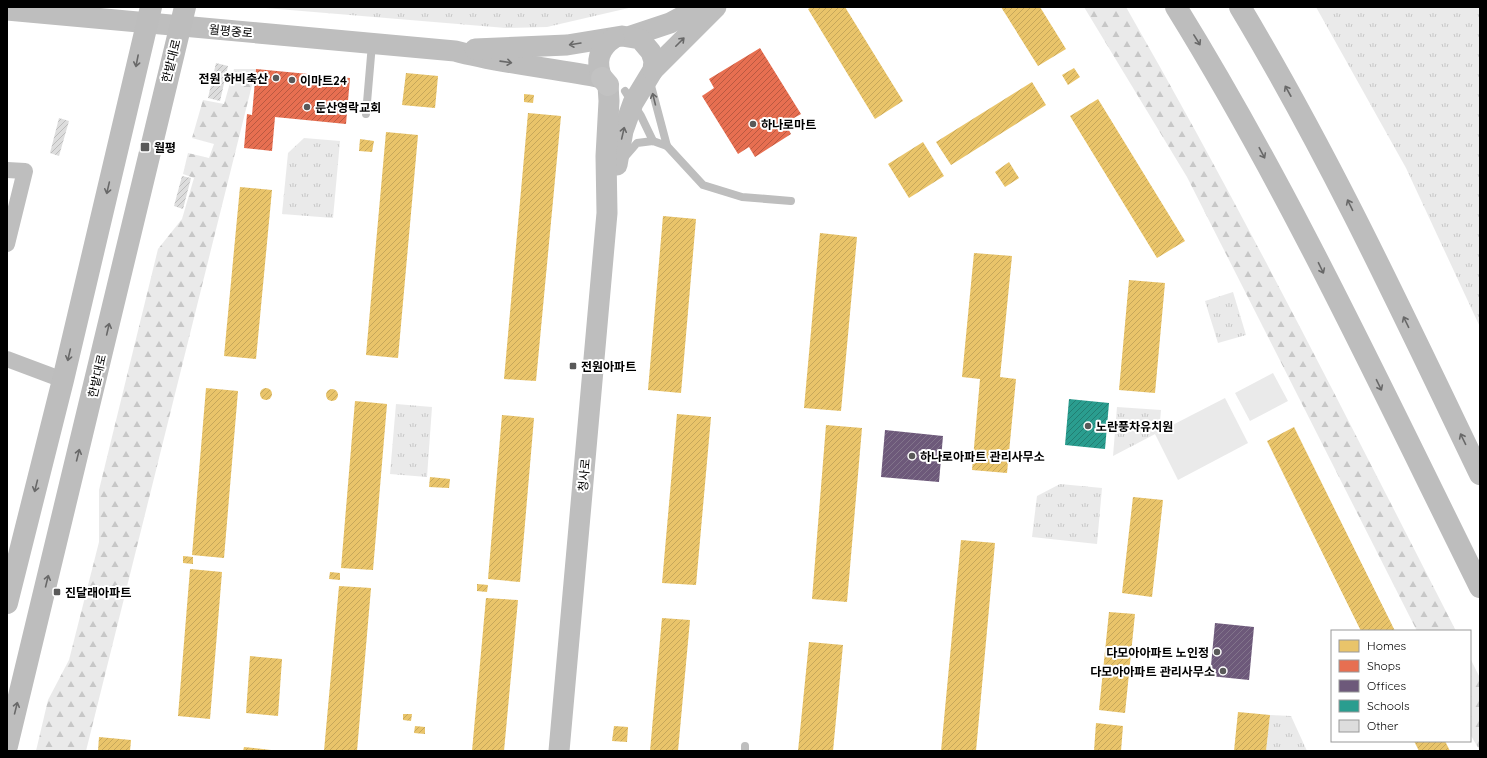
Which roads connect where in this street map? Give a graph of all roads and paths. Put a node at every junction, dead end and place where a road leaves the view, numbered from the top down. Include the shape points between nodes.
1 (700, 7) edge
2 (716, 7) edge
3 (1176, 7) edge
4 (1240, 7) edge
5 (7, 10) edge
6 (148, 15) edge
7 (182, 17) edge
8 (622, 37) junction
9 (372, 43) junction
10 (455, 51) junction
11 (630, 85) junction
12 (366, 114) dead end
13 (653, 141) junction
14 (667, 146) junction
15 (617, 168) junction
16 (7, 170) edge
17 (608, 198) junction
18 (791, 201) dead end
19 (7, 244) edge
20 (7, 359) edge
21 (63, 380) junction
22 (1480, 474) edge
23 (1480, 587) edge
24 (7, 603) edge
25 (7, 746) edge
26 (560, 751) edge

1 - 8 street via 670,23
11 -> 2 street
3 -> 23 main road via 1217,73 1291,207
22 -> 4 main road via 1340,186
5 - 6 street, 월평중로
6 - 7 street, 월평중로
6 -> 21 main road
7 - 9 street, 월평중로
25 -> 7 main road, 한밭대로
8 -> 10 street via 567,45
8 - 11 street via 640,39 647,45 654,61
8 - 11 street via 606,43 598,59 598,69
9 - 10 street, 월평중로
9 - 12 lane
10 -> 11 street via 490,60 559,69
11 - 13 lane
14 -> 11 lane
15 -> 11 street
11 - 17 street via 609,101 606,156
13 - 14 lane
13 - 15 lane via 637,143
14 - 18 lane via 703,185 742,197
15 - 17 street
16 - 19 street via 25,172
17 - 26 street, 청사로
20 - 21 street
21 -> 24 main road

